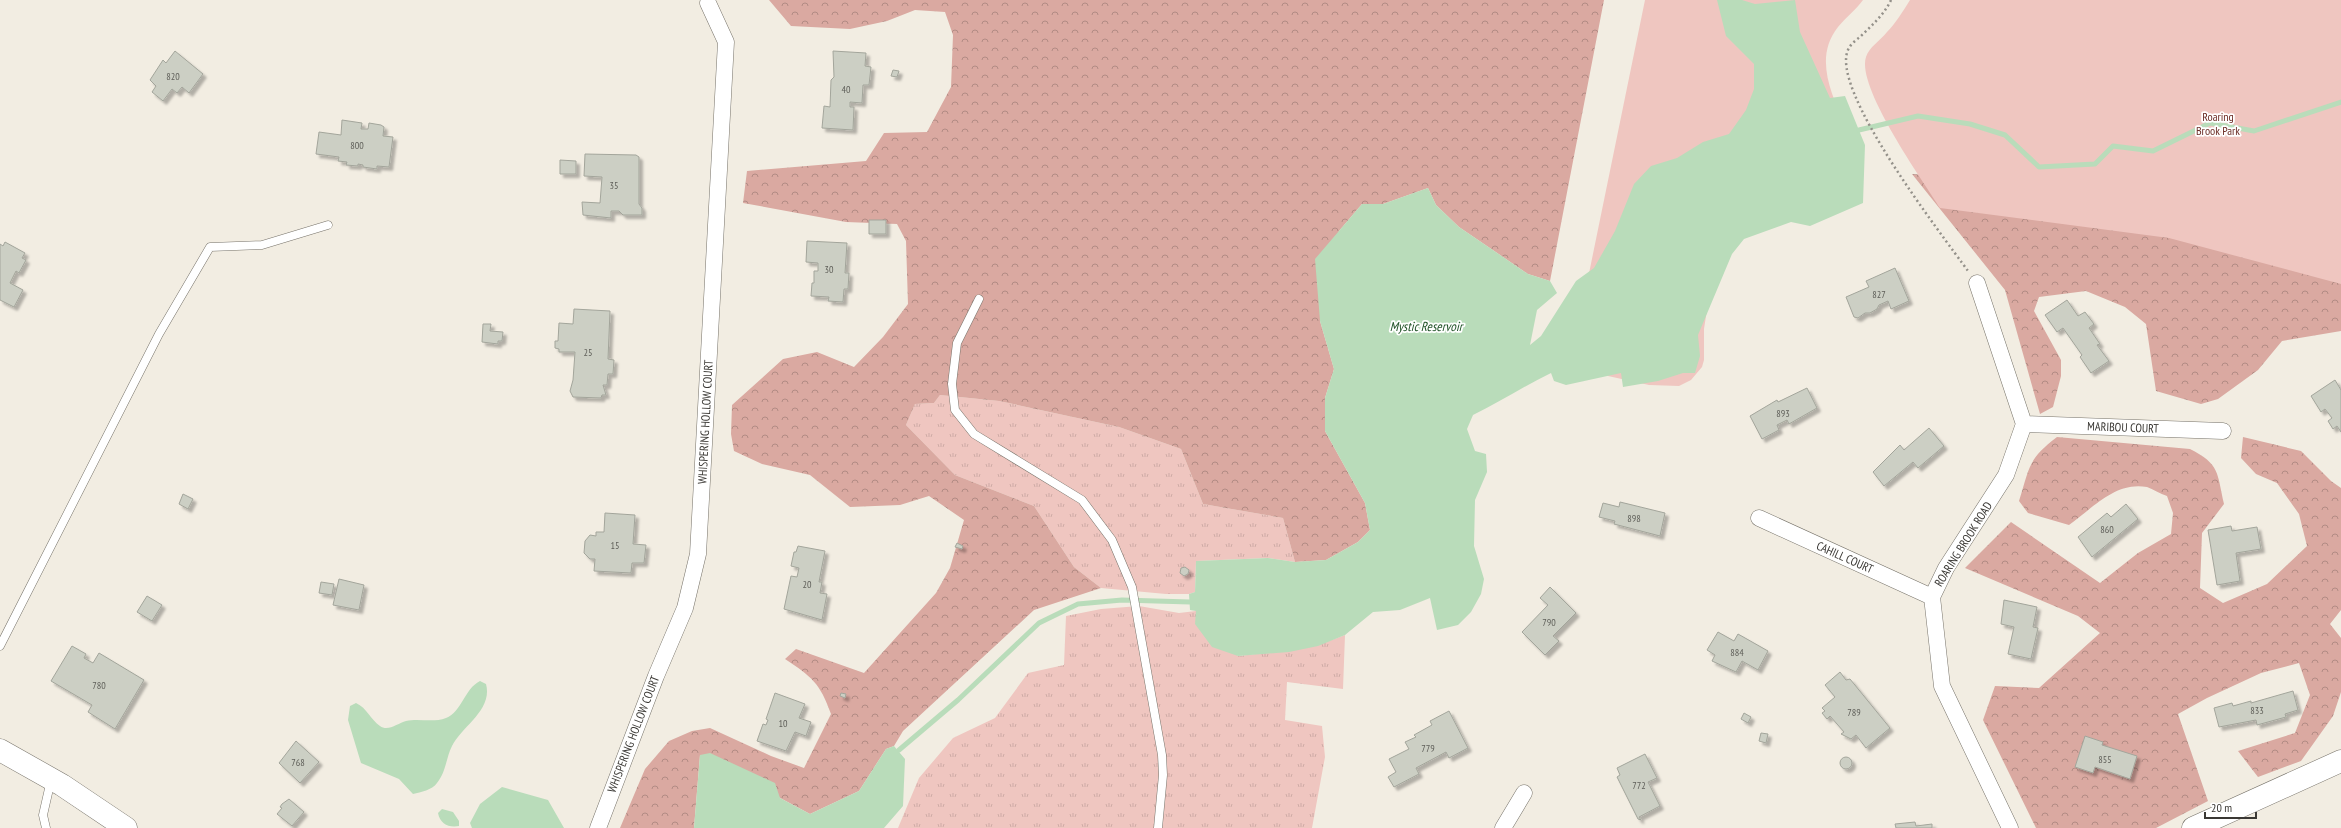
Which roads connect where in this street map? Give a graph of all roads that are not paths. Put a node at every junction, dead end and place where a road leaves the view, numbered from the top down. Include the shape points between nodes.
1 (708, 3) dead end
2 (328, 226) dead end
3 (1977, 283) road end
4 (979, 299) dead end
5 (2024, 424) junction
6 (2222, 431) dead end
7 (1759, 518) dead end
8 (1932, 597) junction
9 (0, 646) edge
10 (0, 750) edge
11 (2341, 761) edge
12 (51, 779) junction
13 (1524, 793) dead end
14 (46, 828) edge
15 (126, 828) edge
16 (598, 828) edge
17 (1158, 828) edge
18 (1503, 828) edge
19 (2010, 828) edge
20 (2193, 828) edge

1 - 16 street, WHISPERING HOLLOW COURT via 726,42 698,554 685,608
2 - 9 lane via 262,245 210,247 159,334
3 - 5 street
4 - 17 lane via 956,343 952,384 956,410 974,434 1082,500 1112,540 1132,588 1162,755 1163,775
5 - 6 street, MARIBOU COURT
5 - 8 street, ROARING BROOK ROAD via 2006,475 1946,568
7 - 8 street, CAHILL COURT
8 - 19 street, ROARING BROOK ROAD via 1942,686
10 - 12 main road
11 - 20 main road
12 - 14 lane via 43,814
12 - 15 main road
13 - 18 street

